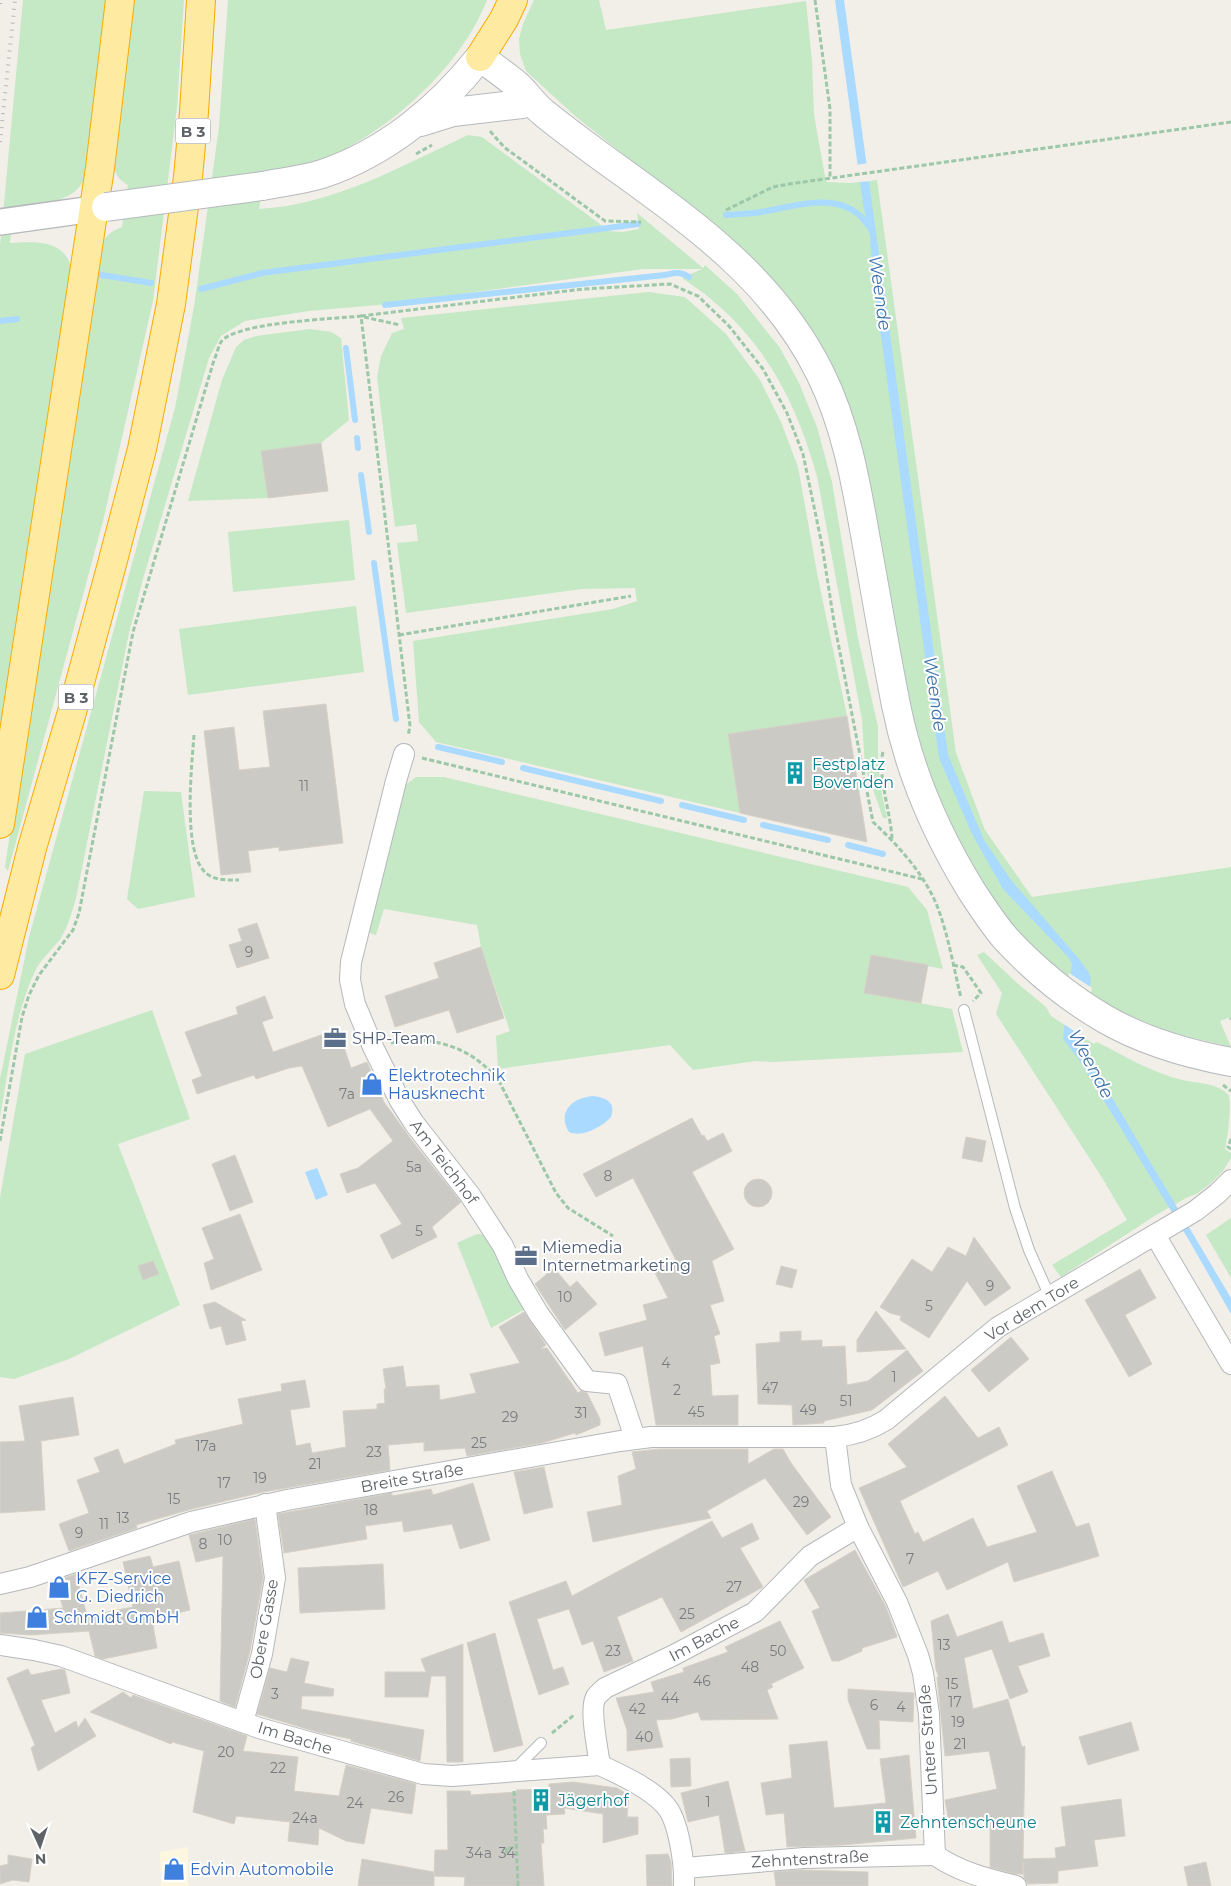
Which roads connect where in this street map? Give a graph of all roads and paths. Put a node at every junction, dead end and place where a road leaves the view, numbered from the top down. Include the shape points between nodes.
1 (120, 0) edge
2 (201, 0) edge
3 (513, 0) edge
4 (816, 0) edge
5 (476, 61) junction
6 (532, 108) junction
7 (1231, 122) edge
8 (412, 124) junction
9 (494, 127) dead end
10 (830, 178) junction
11 (99, 208) junction
12 (726, 210) dead end
13 (0, 222) edge
14 (641, 222) dead end
15 (361, 316) junction
16 (400, 325) dead end
17 (631, 596) dead end
18 (399, 635) junction
19 (194, 734) dead end
20 (884, 748) dead end
21 (404, 754) junction
22 (0, 824) edge
23 (892, 840) junction
24 (922, 879) junction
25 (238, 880) dead end
26 (953, 964) junction
27 (0, 975) edge
28 (964, 1010) junction
29 (373, 1046) junction
30 (1231, 1062) edge
31 (1231, 1139) edge
32 (0, 1141) edge
33 (1231, 1149) edge
34 (1231, 1180) edge
35 (1160, 1232) junction
36 (612, 1236) dead end
37 (1050, 1297) junction
38 (1231, 1364) edge
39 (835, 1437) junction
40 (635, 1438) junction
41 (265, 1504) junction
42 (858, 1526) junction
43 (0, 1584) edge
44 (0, 1645) edge
45 (596, 1697) junction
46 (243, 1722) junction
47 (541, 1742) joint
48 (600, 1765) junction
49 (513, 1771) junction
50 (656, 1797) joint
51 (517, 1848) junction
52 (506, 1853) dead end
53 (935, 1854) junction
54 (684, 1877) edge
55 (518, 1886) edge
56 (1016, 1886) edge

1 - 11 highway via 102,149
2 - 27 highway, B 3 via 194,112 177,261 142,449
3 - 5 highway
4 - 10 path via 830,109
5 - 6 main road via 517,86
5 - 8 main road
6 - 8 main road via 453,112
6 - 30 main road via 678,213 740,264 769,294 820,372 840,420 850,458 897,709 920,792 952,858 988,916 1039,970 1104,1018 1165,1046
7 - 10 path
8 - 11 main road, bridge via 381,147 346,165 308,178
9 - 14 path via 486,127 504,147 605,221
10 - 12 path via 773,188
11 - 13 street
11 - 22 highway
15 - 16 path
15 - 18 path
15 - 23 path via 583,290 670,284 698,296 729,326 763,369 788,413 803,454 873,822
15 - 32 path via 253,327 235,332 222,341 132,632 79,913 73,930 28,995
17 - 18 path
18 - 21 path via 410,726
19 - 25 path via 190,791 197,860 205,873 220,880
20 - 23 path via 884,782
21 - 24 path
21 - 29 street, Am Teichhof via 351,962 352,992
23 - 24 path
24 - 26 path via 939,910
26 - 28 path
26 - 28 path via 963,967 981,993
28 - 37 lane via 1015,1208
29 - 36 path via 398,1041 444,1044 479,1060 500,1083 556,1193 568,1208
29 - 40 street, Am Teichhof via 414,1123 470,1195 503,1246 538,1313 566,1354 587,1381 617,1384
31 - 33 path via 1228,1147
34 - 35 street, Vor dem Tore via 1195,1210
35 - 37 street, Vor dem Tore
35 - 38 street
37 - 39 street, Vor dem Tore via 988,1334 886,1420 873,1428
39 - 40 street, Breite Straße
39 - 42 street, Untere Straße via 841,1485
40 - 41 street, Breite Straße
41 - 43 street, Breite Straße via 191,1522 30,1577
41 - 46 street, Obere Gasse via 275,1578 262,1654
42 - 45 street, Im Bache via 810,1556 755,1612 605,1688
42 - 53 street, Untere Straße via 897,1602 923,1672 929,1714
44 - 46 street, Im Bache via 61,1656
45 - 47 path
45 - 48 street via 594,1715
46 - 49 street, Im Bache via 430,1775
47 - 49 lane
48 - 49 street, Im Bache
48 - 50 street, Im Bache
49 - 51 path
50 - 54 street, Zehntenstraße via 667,1806 672,1817
51 - 52 path via 506,1848
51 - 55 path
53 - 54 street, Zehntenstraße via 804,1858
53 - 56 street via 966,1872

